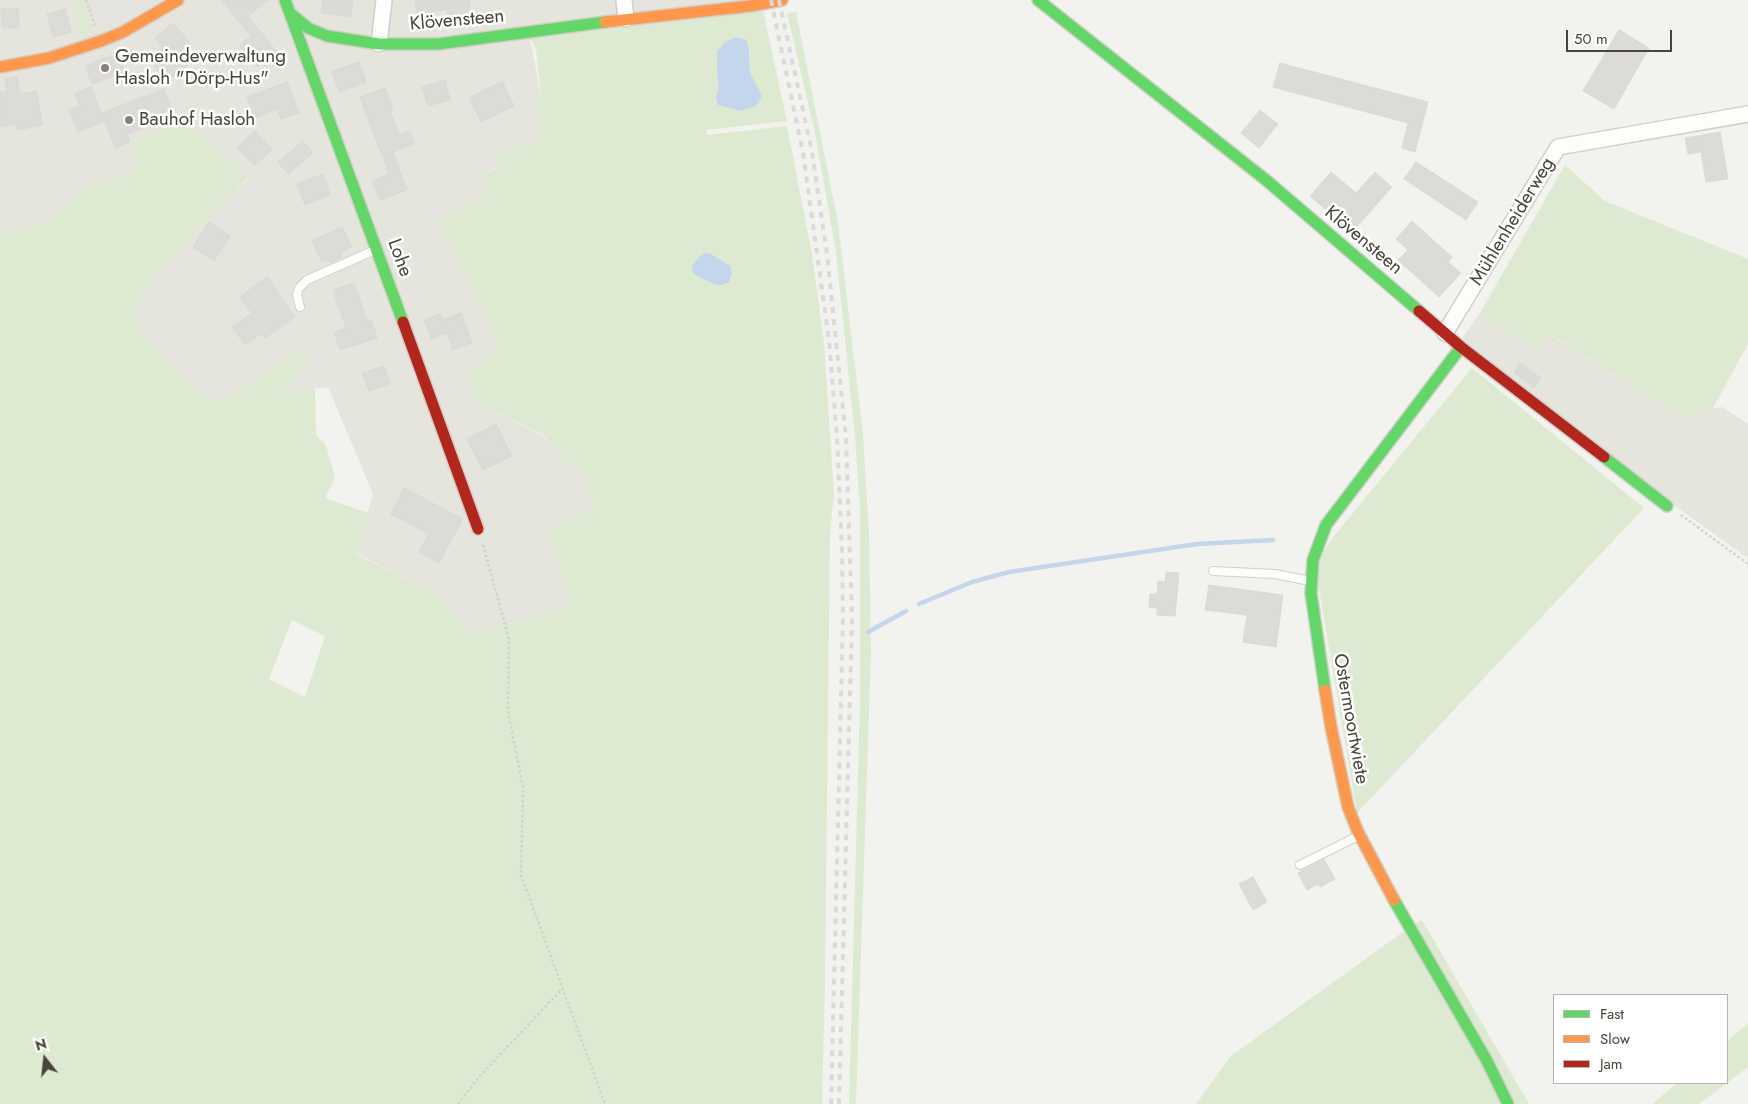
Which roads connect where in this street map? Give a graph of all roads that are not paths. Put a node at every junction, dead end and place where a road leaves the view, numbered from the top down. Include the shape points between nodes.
1 (178, 0) edge
2 (285, 0) edge
3 (384, 0) edge
4 (624, 0) edge
5 (782, 0) edge
6 (1038, 0) edge
7 (290, 14) junction
8 (626, 19) junction
9 (379, 44) junction
10 (0, 67) edge
11 (1748, 114) edge
12 (377, 249) junction
13 (300, 307) dead end
14 (1446, 334) junction
15 (1462, 347) junction
16 (1668, 506) road end
17 (478, 529) road end
18 (1213, 571) dead end
19 (1312, 582) junction
20 (1359, 835) junction
21 (1300, 865) dead end
22 (1508, 1104) edge

1 - 10 street via 151,17 121,27 101,41 49,58
2 - 7 street, Lohe
3 - 9 street
4 - 8 street
5 - 8 street, Klövensteen
6 - 14 street, Klövensteen via 1266,180
7 - 9 street, Klövensteen via 308,28 327,36
7 - 12 street, Lohe
8 - 9 street, Klövensteen via 438,44
11 - 14 street, Mühlenheiderweg via 1558,148
12 - 13 lane via 307,280 296,296
12 - 17 street, Lohe
14 - 15 street, Klövensteen
15 - 16 street, Klövensteen
15 - 19 street, Ostermoortwiete via 1326,525 1313,560
18 - 19 lane via 1275,574
19 - 20 street, Ostermoortwiete via 1331,727 1348,807
20 - 21 lane
20 - 22 street, Ostermoortwiete

